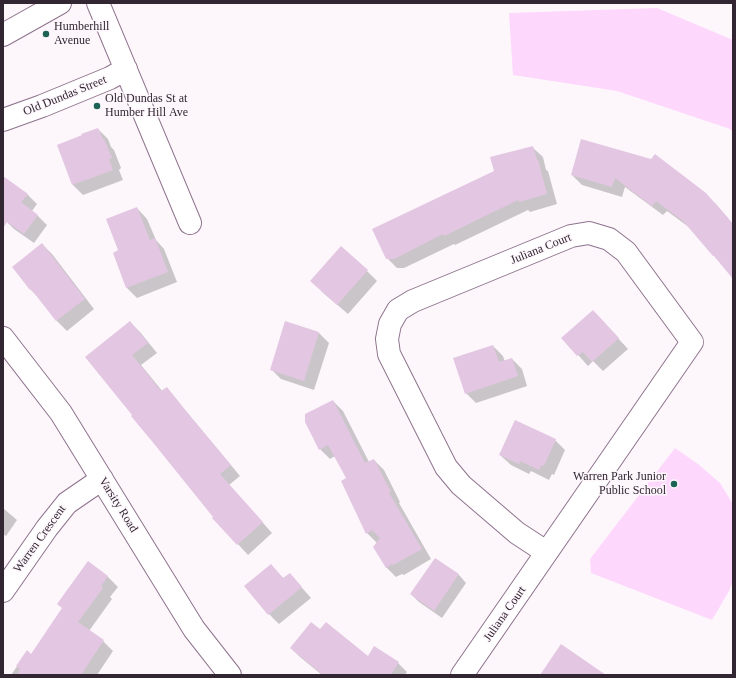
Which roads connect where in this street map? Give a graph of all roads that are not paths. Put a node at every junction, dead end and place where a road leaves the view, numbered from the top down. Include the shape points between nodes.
1 (60, 3) edge
2 (98, 3) edge
3 (3, 35) edge
4 (126, 69) junction
5 (3, 120) edge
6 (190, 223) dead end
7 (3, 338) edge
8 (102, 479) junction
9 (546, 552) junction
10 (3, 591) edge
11 (230, 675) edge
12 (462, 675) edge

1 - 3 street
2 - 4 street
4 - 5 street, Old Dundas Street via 110,78
4 - 6 street
7 - 8 street, Varsity Road via 62,413
8 - 10 street, Warren Crescent via 67,503
8 - 11 street, Varsity Road via 194,629
9 - 9 street, Juliana Court via 517,533 461,486 446,467 390,354 388,339 390,324 398,310 413,301 571,236 588,233 609,239 626,252 692,342
9 - 12 street, Juliana Court

